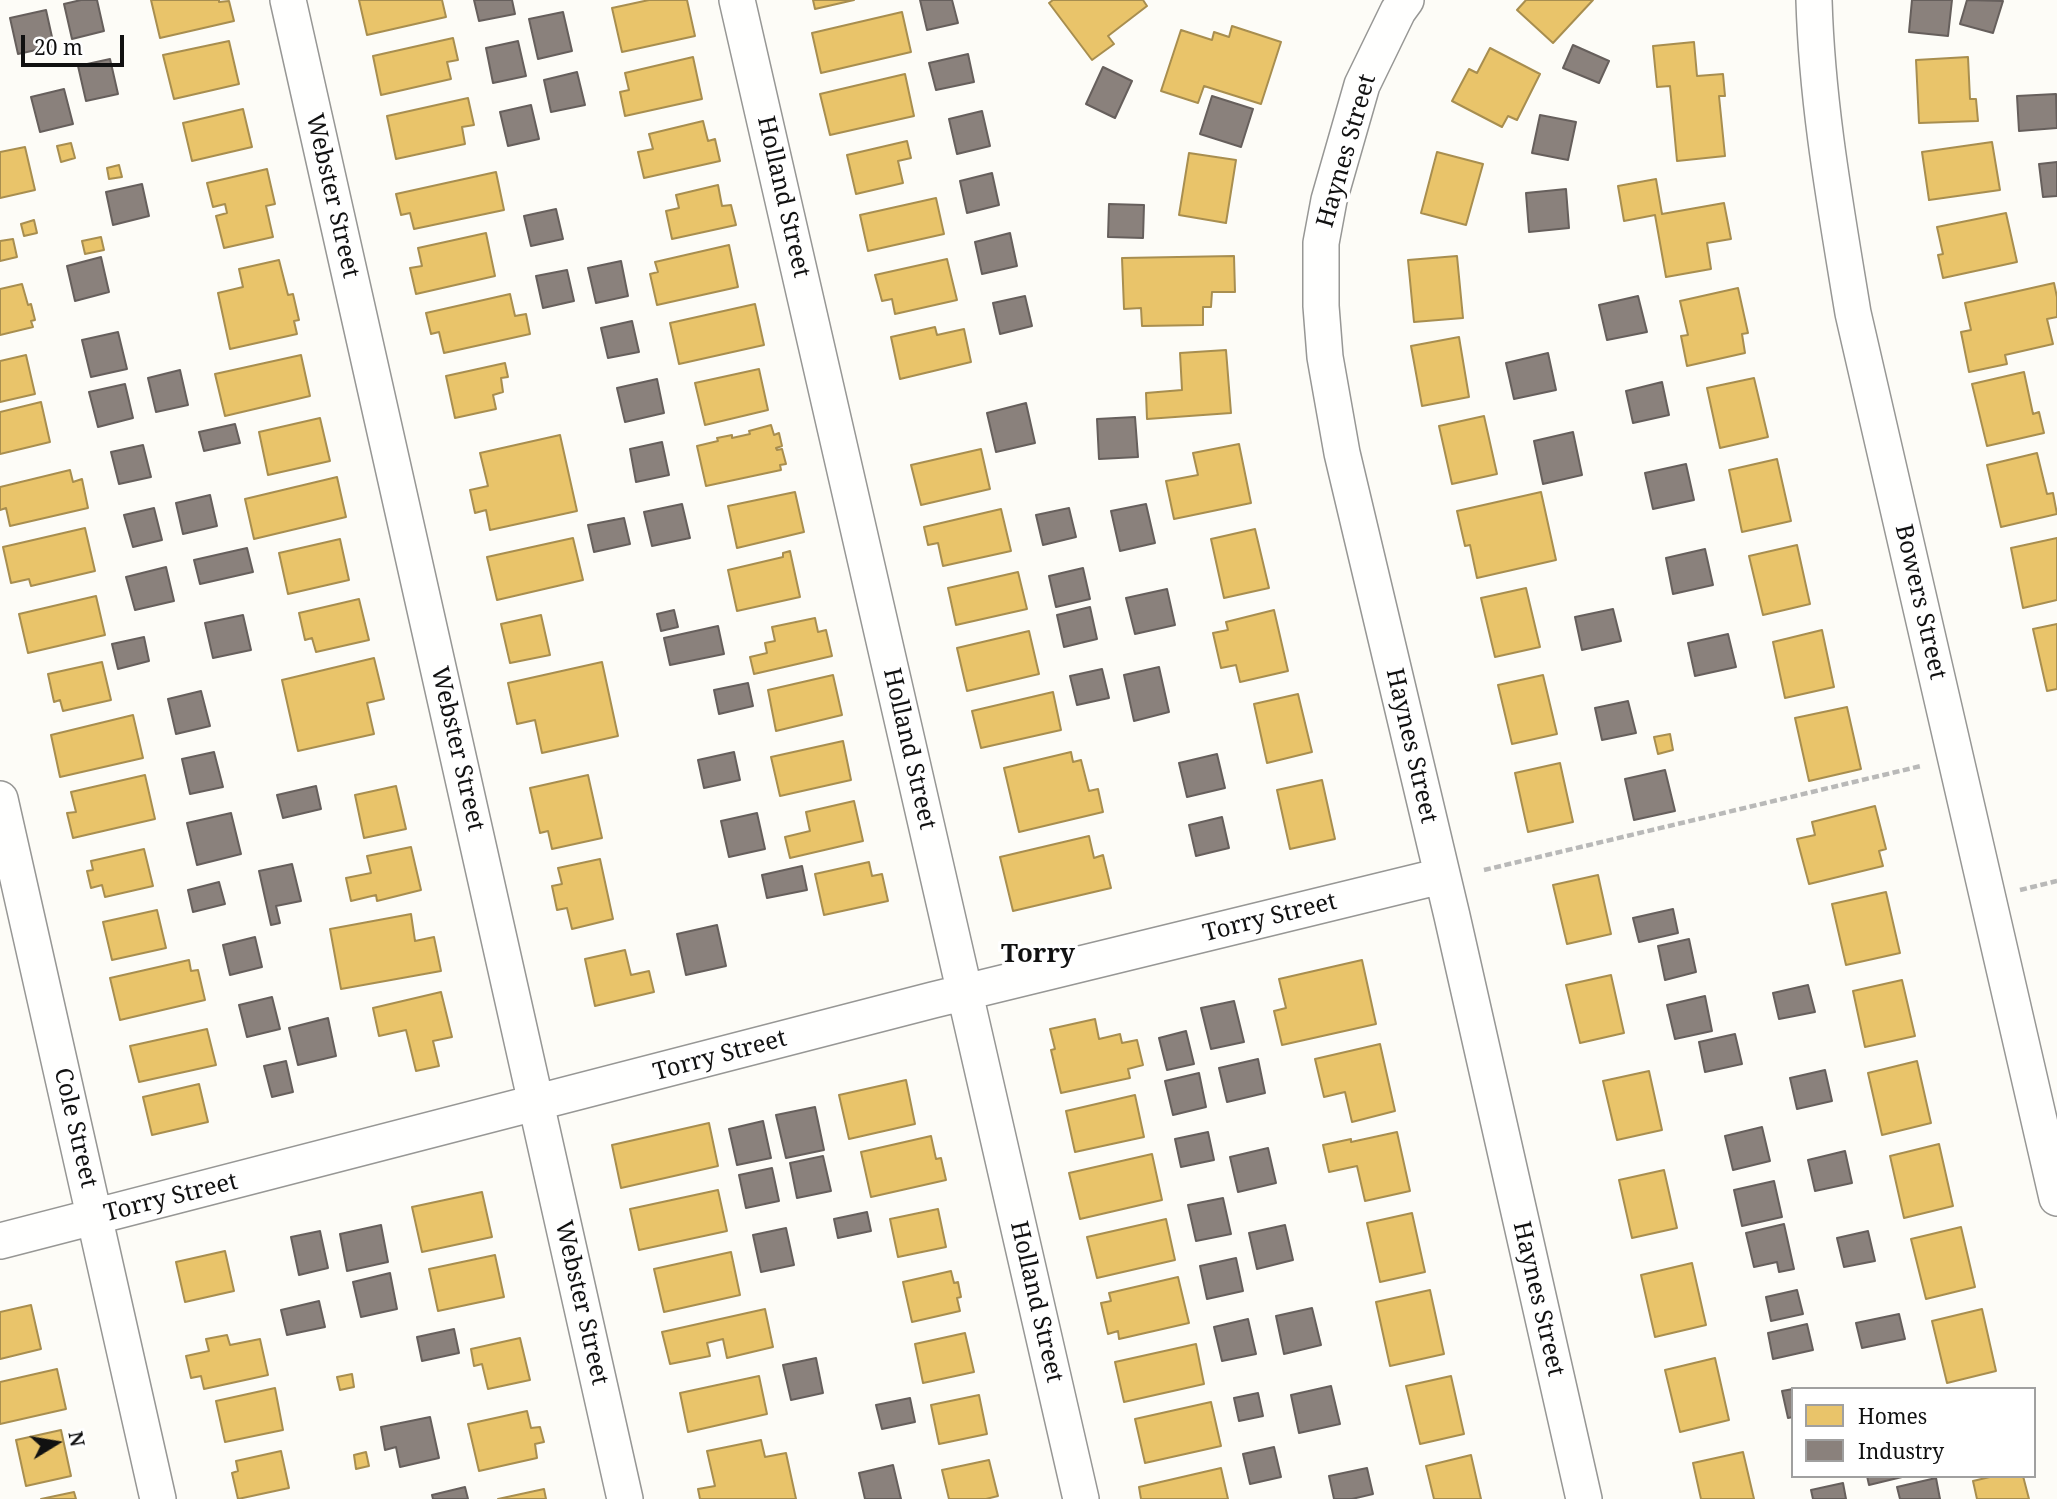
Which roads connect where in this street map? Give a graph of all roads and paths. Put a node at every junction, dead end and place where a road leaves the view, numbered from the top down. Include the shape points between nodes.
1 (288, 0) edge
2 (737, 0) edge
3 (1814, 0) edge
4 (1394, 4) edge
5 (1926, 765) dead end
6 (0, 799) edge
7 (1484, 870) dead end
8 (1441, 876) junction
9 (2057, 881) edge
10 (2012, 892) dead end
11 (965, 992) junction
12 (537, 1103) junction
13 (2057, 1198) edge
14 (96, 1217) junction
15 (0, 1241) edge
16 (158, 1499) edge
17 (625, 1499) edge
18 (1081, 1499) edge
19 (1584, 1499) edge

1 - 12 street, Webster Street
2 - 11 street, Holland Street
3 - 13 street, Bowers Street via 1815,55 1830,176 1853,313
4 - 8 street, Haynes Street via 1362,85 1329,200 1321,243 1321,306 1342,453
5 - 7 path
6 - 14 street, Cole Street
8 - 11 street, Torry Street
8 - 19 street, Haynes Street
9 - 10 path
11 - 12 street, Torry Street
11 - 18 street, Holland Street
12 - 14 street, Torry Street
12 - 17 street, Webster Street
14 - 15 street, Torry Street
14 - 16 street, Cole Street

